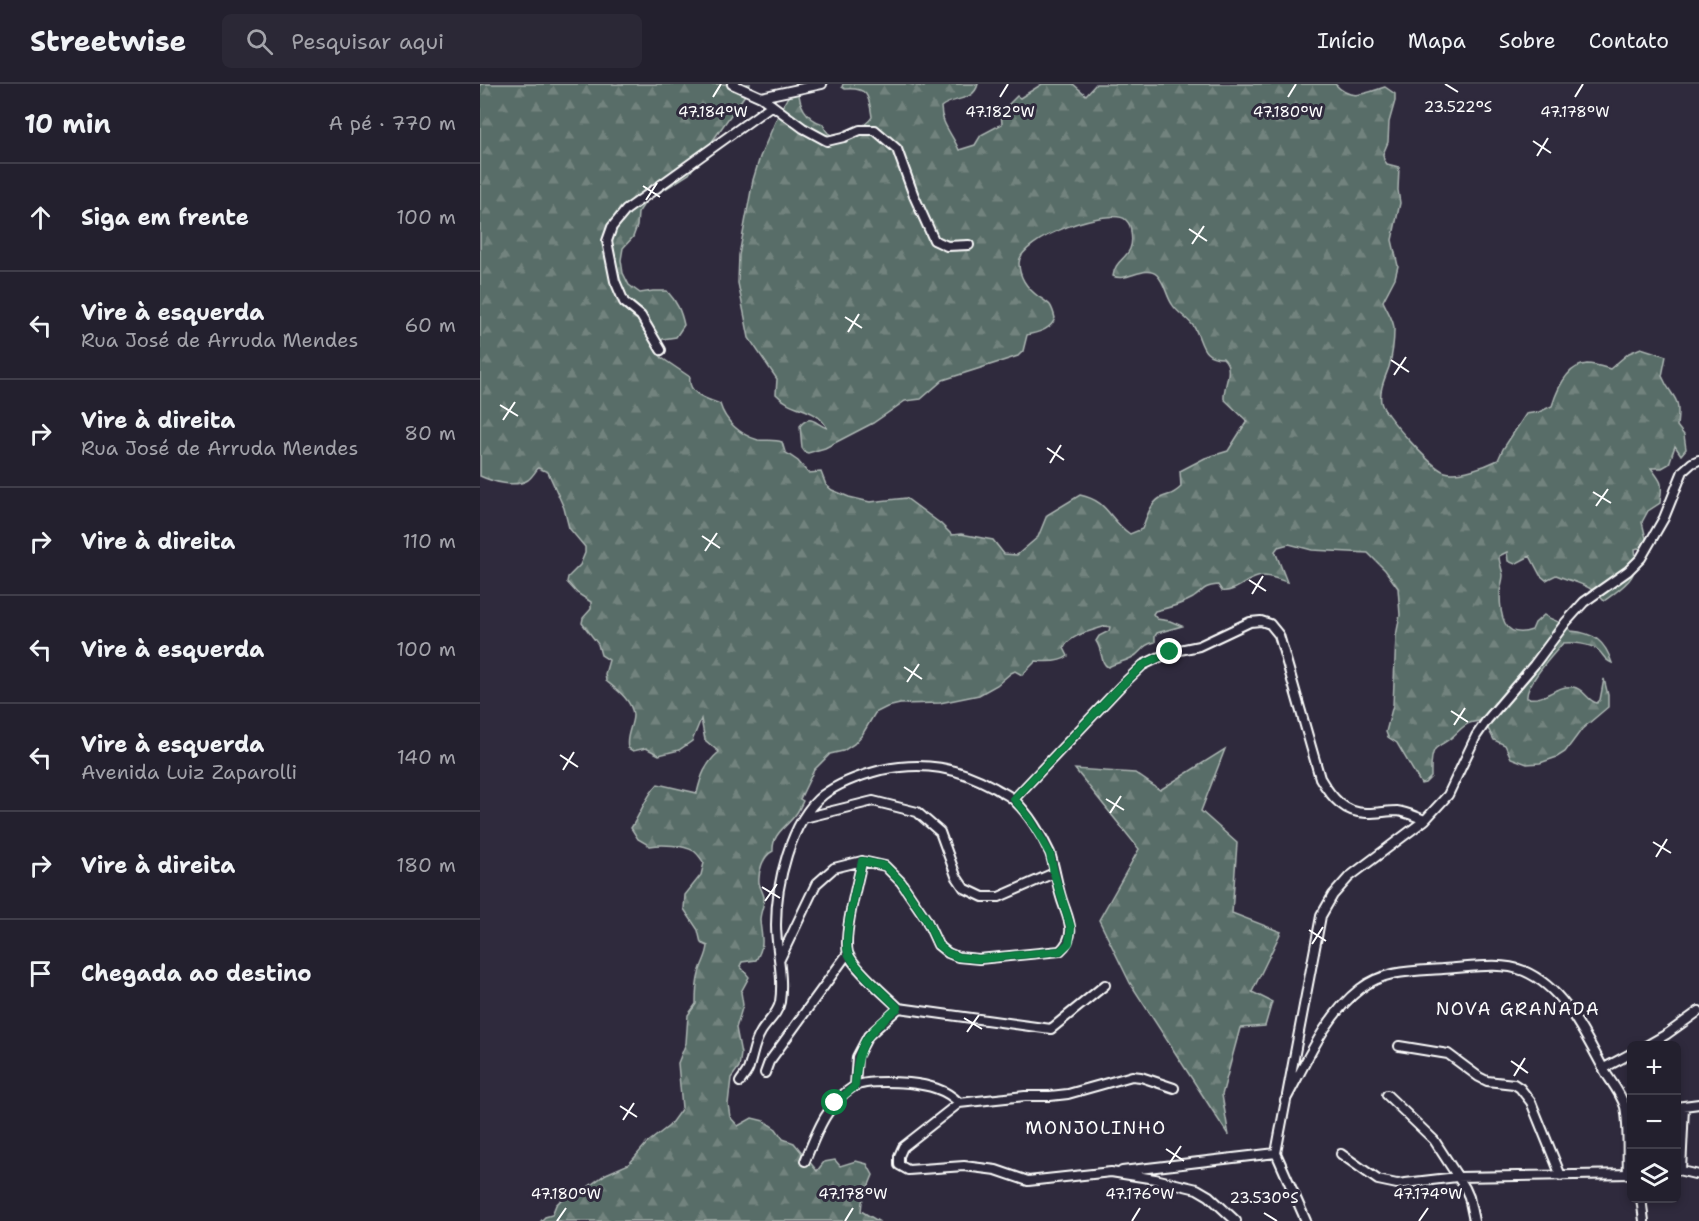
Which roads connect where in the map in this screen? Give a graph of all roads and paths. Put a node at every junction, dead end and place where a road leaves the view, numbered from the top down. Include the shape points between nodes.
1 (732, 84) edge
2 (822, 84) edge
3 (761, 97) junction
4 (772, 105) junction
5 (969, 245) dead end
6 (661, 350) dead end
7 (1699, 460) edge
8 (1014, 799) junction
9 (804, 818) junction
10 (1425, 820) junction
11 (862, 861) junction
12 (1054, 873) junction
13 (848, 953) junction
14 (780, 959) junction
15 (1106, 985) dead end
16 (898, 1008) junction
17 (1699, 1011) edge
18 (1655, 1041) edge
19 (1399, 1046) dead end
20 (1627, 1056) edge
21 (1604, 1068) junction
22 (765, 1072) dead end
23 (740, 1082) dead end
24 (855, 1086) junction
25 (1174, 1088) dead end
26 (1387, 1095) dead end
27 (1285, 1101) junction
28 (959, 1103) junction
29 (1627, 1104) edge
30 (1699, 1104) edge
31 (1681, 1107) edge
32 (1276, 1153) junction
33 (1341, 1154) dead end
34 (805, 1161) dead end
35 (1681, 1170) edge
36 (1111, 1172) junction
37 (1627, 1175) edge
38 (1699, 1175) edge
39 (1561, 1176) junction
40 (1458, 1177) junction
41 (1642, 1203) edge
42 (1236, 1221) edge
43 (1306, 1221) edge
44 (1474, 1221) edge
45 (1644, 1221) edge

1 - 3 street
2 - 3 street
3 - 4 street
4 - 5 street via 827,141 860,130 875,130 897,149 934,240 947,246
4 - 6 street via 626,210 612,227 608,241 615,281 624,302 641,316
7 - 10 street via 1683,471 1664,518 1641,558 1584,602 1566,622 1487,720 1448,795
8 - 9 street via 948,768 909,765 838,785 821,797
8 - 10 street via 1143,665 1261,621 1270,624 1279,635 1320,778 1332,796 1354,812 1396,811
8 - 12 street via 1050,854
9 - 12 street via 873,801 917,812 940,832 964,888 983,897 999,897
9 - 14 street via 781,876 776,926
10 - 27 street via 1349,877 1326,906
11 - 12 street via 885,866 901,882 938,945 958,957 979,959 1060,951 1069,943 1071,928
11 - 13 street
11 - 14 street via 834,868 816,884
13 - 16 street
13 - 22 street
14 - 23 street via 778,1009 760,1033 749,1069
15 - 16 street via 1051,1029
16 - 24 street via 868,1036 857,1057
17 - 18 street
19 - 39 street via 1448,1054 1487,1081 1520,1088 1531,1102
20 - 21 street
21 - 27 street via 1569,1009 1522,970 1485,967 1403,972 1374,980 1349,999 1328,1026
21 - 29 street
24 - 28 street via 890,1081 916,1084 951,1094
24 - 34 street via 835,1103
25 - 28 street via 1132,1077 1068,1094
26 - 40 street via 1434,1140
27 - 32 street
28 - 36 street via 903,1147 899,1165 908,1170 964,1166 996,1170 1028,1181
30 - 31 street
32 - 36 street
32 - 43 street
33 - 40 street via 1387,1183
35 - 38 street
36 - 42 street via 1197,1189
37 - 39 street
39 - 40 street
40 - 44 street via 1469,1197
41 - 45 street

